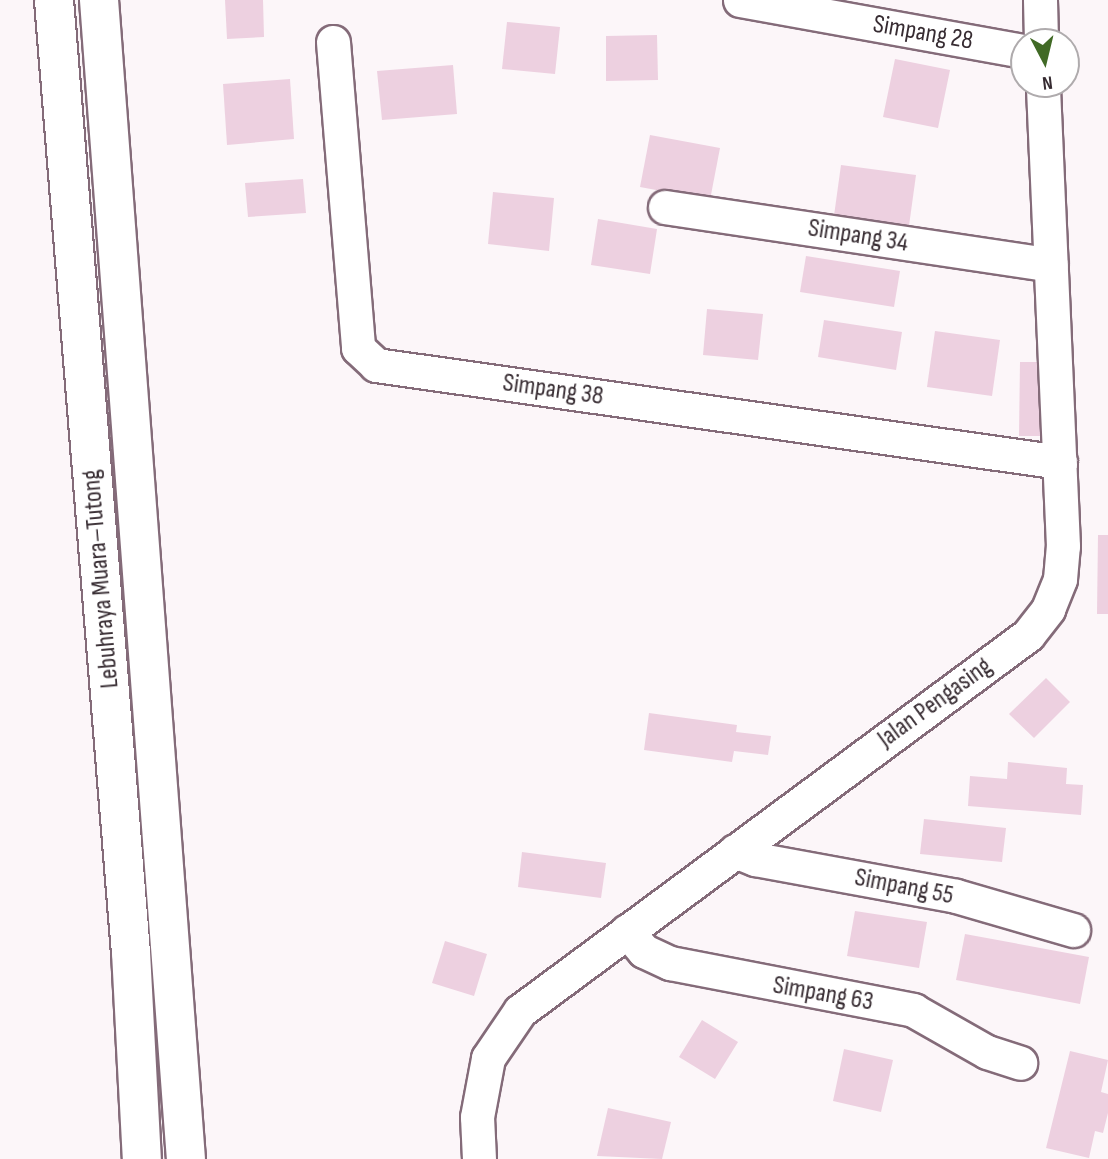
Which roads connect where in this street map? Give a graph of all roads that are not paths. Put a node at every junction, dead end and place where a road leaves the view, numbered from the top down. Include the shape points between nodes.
1 (54, 0) edge
2 (99, 0) edge
3 (740, 0) edge
4 (1040, 0) edge
5 (1041, 28) edge
6 (333, 42) dead end
7 (1010, 48) edge
8 (1044, 98) edge
9 (665, 207) dead end
10 (1051, 265) junction
11 (1060, 462) junction
12 (735, 851) junction
13 (1073, 930) dead end
14 (627, 931) junction
15 (1020, 1063) dead end
16 (142, 1159) edge
17 (186, 1159) edge
18 (479, 1159) edge

1 - 16 highway, Lebuhraya Muara–Tutong via 131,952
2 - 17 highway, Lebuhraya Muara–Tutong
3 - 7 street, Simpang 28
4 - 5 street
6 - 11 street, Simpang 38 via 358,348 376,365
8 - 10 street, Jalan Pengasing
9 - 10 street, Simpang 34
10 - 11 street, Jalan Pengasing
11 - 12 street, Jalan Pengasing via 1059,579 1048,608 1028,635
12 - 13 street, Simpang 55 via 755,859 956,896
12 - 14 street, Jalan Pengasing
14 - 15 street, Simpang 63 via 644,951 670,964 913,1010 987,1052
14 - 18 street, Jalan Pengasing via 520,1011 501,1034 479,1088

